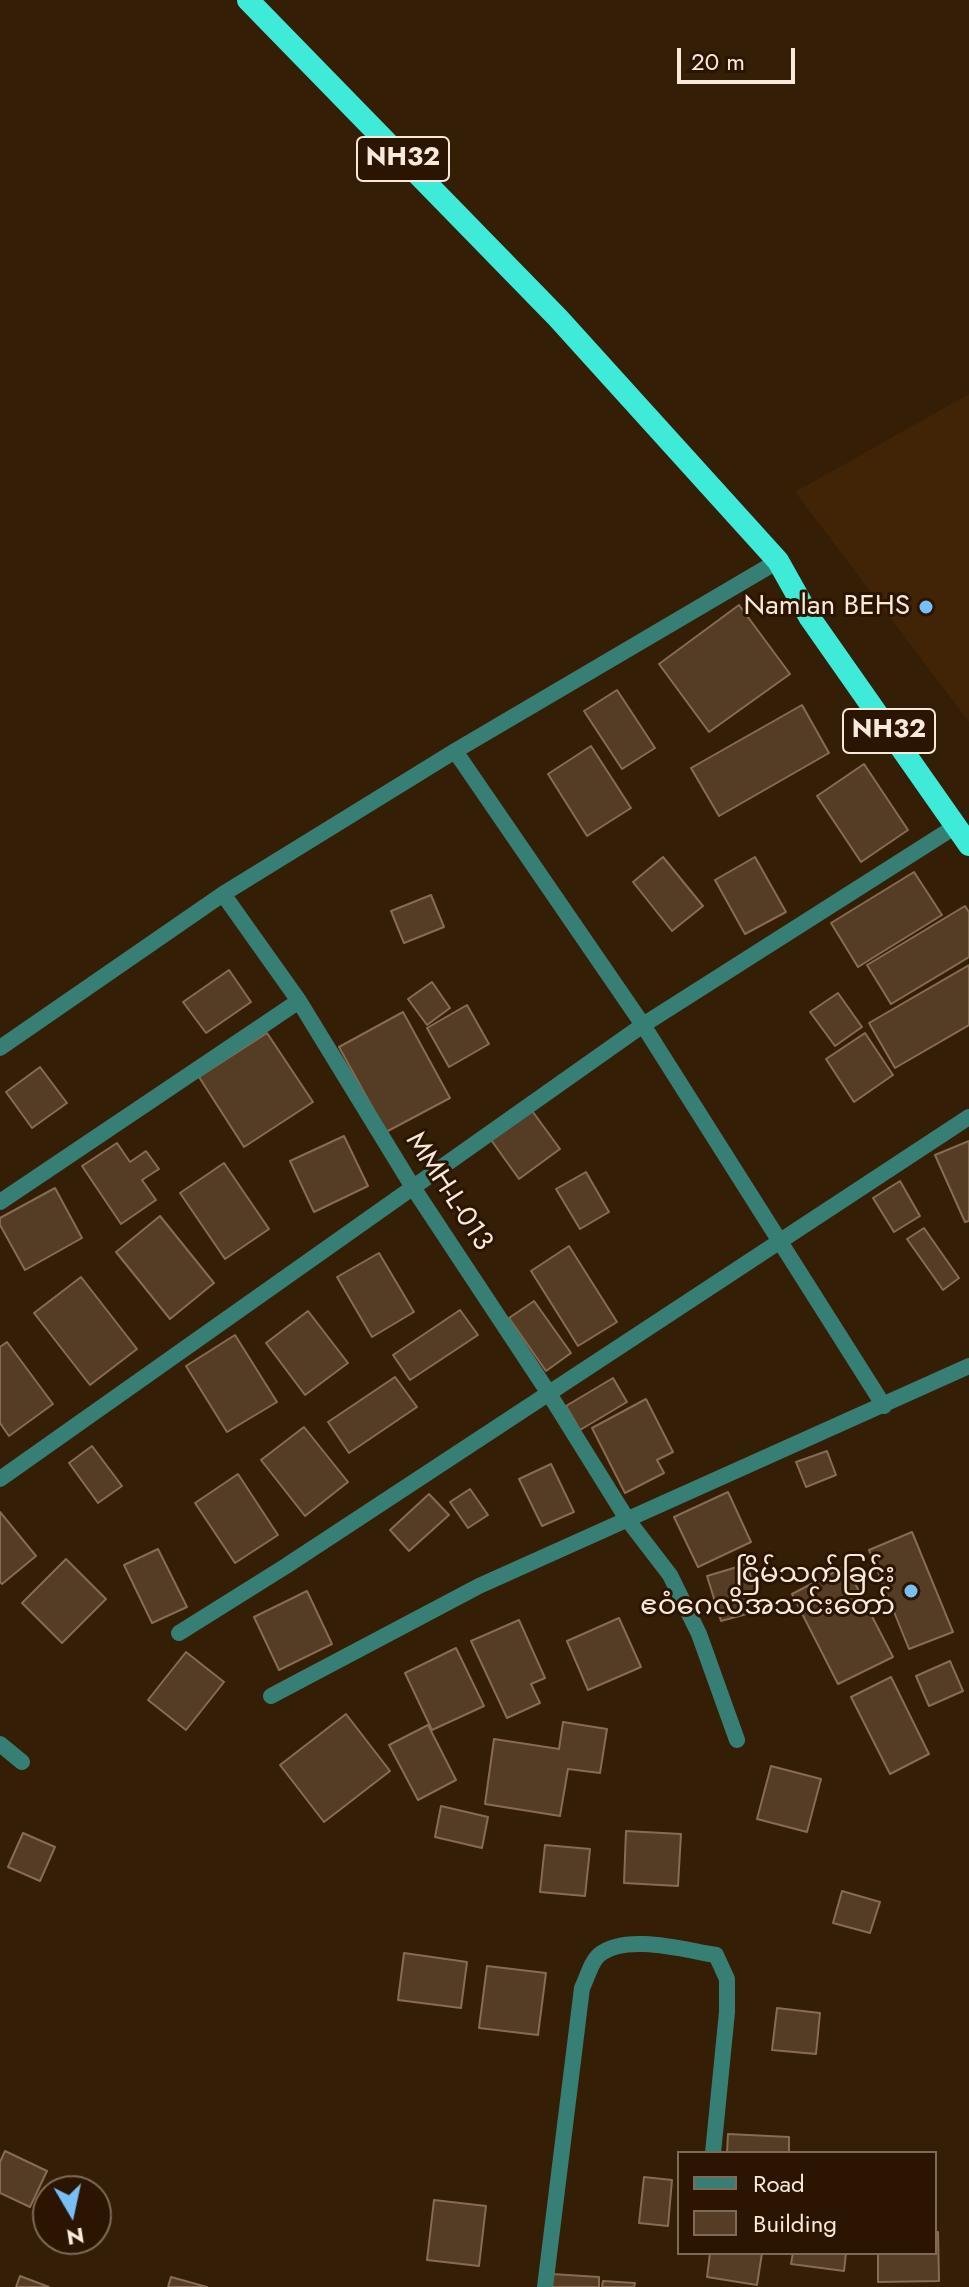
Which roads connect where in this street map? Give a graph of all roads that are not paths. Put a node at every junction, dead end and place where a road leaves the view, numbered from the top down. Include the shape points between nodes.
1 (248, 0) edge
2 (778, 561) junction
3 (455, 751) junction
4 (956, 826) junction
5 (969, 845) edge
6 (223, 894) junction
7 (299, 1001) junction
8 (643, 1025) junction
9 (0, 1048) edge
10 (969, 1117) edge
11 (414, 1189) junction
12 (0, 1202) edge
13 (779, 1243) junction
14 (969, 1366) edge
15 (548, 1392) junction
16 (884, 1406) junction
17 (0, 1479) edge
18 (627, 1519) junction
19 (179, 1633) dead end
20 (271, 1696) dead end
21 (737, 1740) dead end
22 (0, 1744) edge
23 (22, 1762) dead end
24 (713, 2151) edge
25 (545, 2287) edge

1 - 2 highway, NH32 via 558,318
2 - 3 street
2 - 4 highway, NH32 via 810,618
3 - 6 street
3 - 8 street
4 - 5 highway, NH32
4 - 8 street
6 - 7 street, MMH-L-013
6 - 9 street
7 - 11 street, MMH-L-013
7 - 12 street
8 - 11 street
8 - 13 street
10 - 13 street
11 - 15 street, MMH-L-013
11 - 17 street
13 - 15 street
13 - 16 street
14 - 16 street
15 - 18 street, MMH-L-013
15 - 19 street
16 - 18 street
18 - 20 street via 479,1586
18 - 21 street, MMH-L-013 via 676,1587
22 - 23 street
24 - 25 street via 727,2012 727,1979 716,1955 617,1945 597,1956 582,1988

